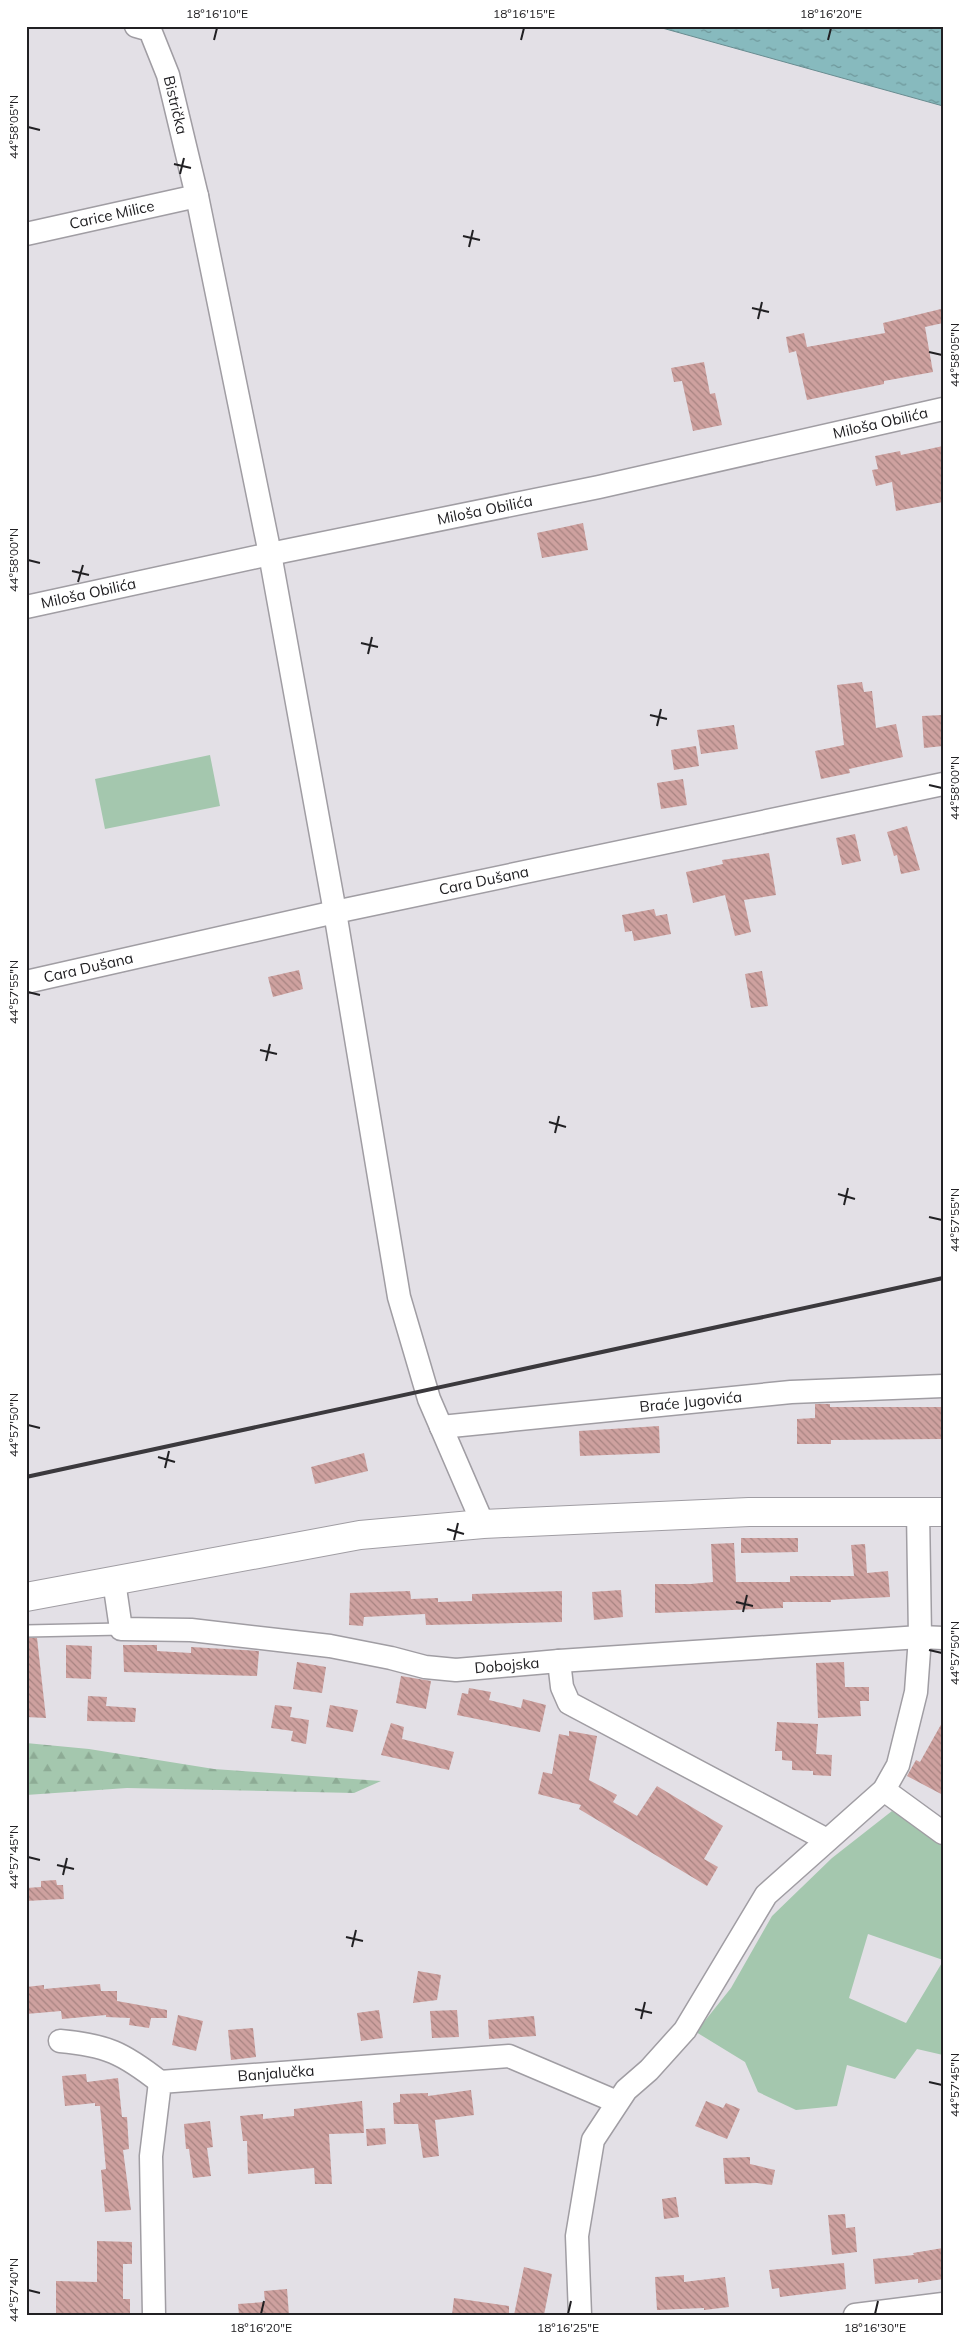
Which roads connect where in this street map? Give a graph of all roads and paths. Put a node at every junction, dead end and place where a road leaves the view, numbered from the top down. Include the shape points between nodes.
1 (136, 26) edge
2 (197, 196) junction
3 (26, 234) edge
4 (943, 409) edge
5 (270, 554) junction
6 (26, 607) edge
7 (943, 784) edge
8 (335, 912) junction
9 (26, 982) edge
10 (943, 1386) edge
11 (441, 1427) junction
12 (931, 1512) edge
13 (483, 1524) junction
14 (114, 1581) junction
15 (26, 1597) edge
16 (121, 1629) junction
17 (26, 1631) edge
18 (920, 1637) junction
19 (943, 1638) edge
20 (559, 1661) junction
21 (884, 1790) junction
22 (943, 1833) edge
23 (827, 1840) junction
24 (60, 2041) dead end
25 (160, 2082) junction
26 (617, 2102) junction
27 (943, 2304) edge
28 (154, 2315) edge
29 (580, 2315) edge
30 (855, 2315) edge

1 - 2 street, Bistrička via 150,30 168,75
2 - 3 street, Carice Milice
2 - 5 street
4 - 5 street, Miloša Obilića via 600,487
5 - 6 street, Miloša Obilića
5 - 8 street
7 - 8 street, Cara Dušana
8 - 9 street, Cara Dušana
8 - 11 street via 399,1297 426,1390
10 - 11 street, Braće Jugovića via 792,1392
11 - 13 street
12 - 13 main road via 749,1512
12 - 18 street
13 - 14 main road via 360,1535
14 - 15 main road
14 - 16 street
16 - 17 lane
16 - 20 street, Dobojska via 191,1630 330,1646 425,1667 456,1670
18 - 19 street, Dobojska
18 - 20 street, Dobojska
18 - 21 street via 916,1692 898,1765
20 - 23 street via 562,1687 569,1703
21 - 22 street
21 - 23 street
23 - 26 street via 766,1895 685,2030
24 - 25 street via 92,2044 119,2054
25 - 26 street, Banjalučka via 509,2056
25 - 28 street via 151,2156
26 - 29 street via 593,2140 586,2180 577,2236
27 - 30 street

